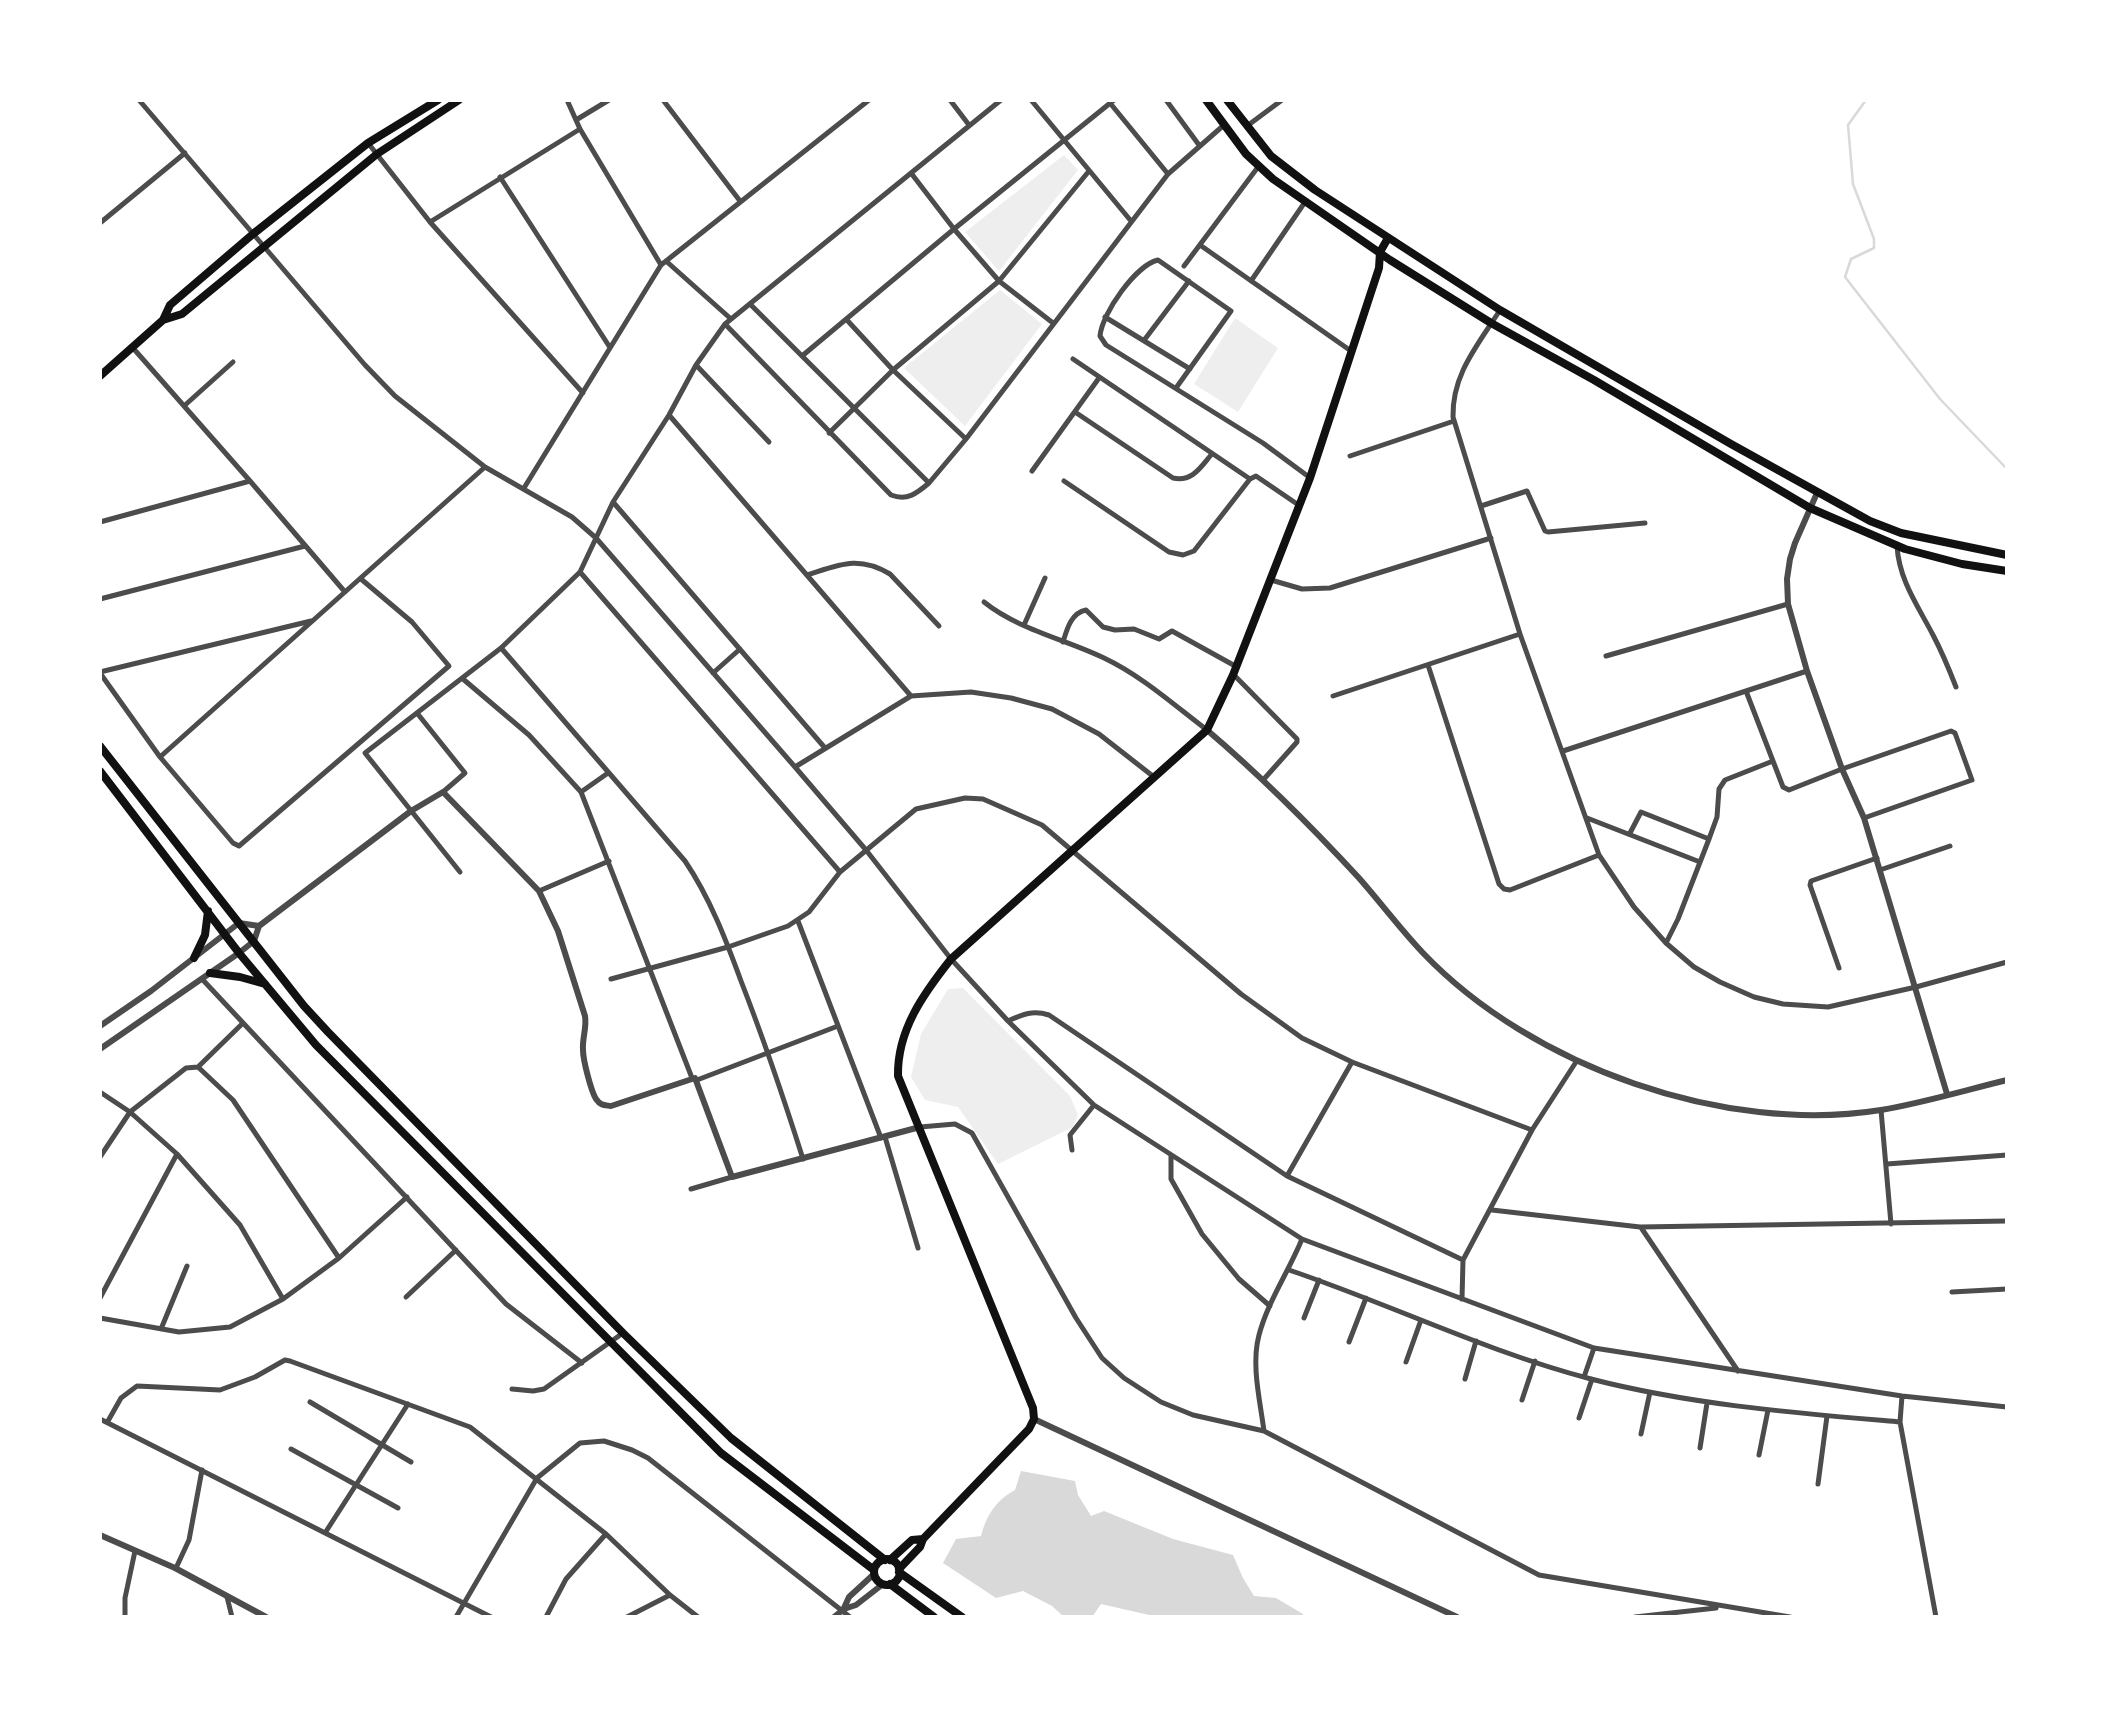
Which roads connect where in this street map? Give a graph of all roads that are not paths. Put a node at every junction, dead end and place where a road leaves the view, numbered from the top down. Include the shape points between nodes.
1 (138, 100) edge
2 (438, 100) edge
3 (458, 100) edge
4 (567, 100) edge
5 (609, 100) edge
6 (663, 100) edge
7 (869, 100) edge
8 (950, 100) edge
9 (1001, 100) edge
10 (1032, 100) edge
11 (1166, 100) edge
12 (1206, 100) edge
13 (1227, 100) edge
14 (1282, 100) edge
15 (1112, 102) edge
16 (576, 120) junction
17 (969, 125) junction
18 (1224, 125) junction
19 (1246, 126) junction
20 (580, 129) junction
21 (1064, 140) junction
22 (368, 143) junction
23 (1199, 145) junction
24 (185, 153) junction
25 (378, 154) junction
26 (1258, 167) junction
27 (1089, 171) junction
28 (912, 173) junction
29 (1168, 174) junction
30 (500, 177) junction
31 (741, 202) junction
32 (1305, 202) junction
33 (430, 222) junction
34 (1132, 222) junction
35 (100, 223) edge
36 (954, 229) junction
37 (253, 234) junction
38 (1388, 238) junction
39 (1200, 245) junction
40 (263, 246) junction
41 (1399, 246) junction
42 (1380, 252) junction
43 (1390, 260) junction
44 (663, 263) junction
45 (1184, 266) dead end
46 (1379, 268) junction
47 (1189, 280) junction
48 (999, 281) junction
49 (1251, 281) junction
50 (750, 304) junction
51 (1500, 310) junction
52 (1105, 317) junction
53 (163, 320) junction
54 (846, 320) junction
55 (728, 322) junction
56 (1053, 322) junction
57 (1492, 324) junction
58 (1144, 339) junction
59 (609, 346) junction
60 (133, 348) junction
61 (1351, 351) junction
62 (802, 356) junction
63 (1073, 359) dead end
64 (233, 362) dead end
65 (696, 365) junction
66 (1190, 368) junction
67 (893, 370) junction
68 (100, 376) edge
69 (1099, 378) junction
70 (1176, 388) junction
71 (583, 393) junction
72 (184, 406) junction
73 (853, 409) junction
74 (1075, 412) junction
75 (669, 415) junction
76 (1454, 422) junction
77 (829, 433) junction
78 (966, 438) junction
79 (769, 442) dead end
80 (1212, 454) junction
81 (1350, 456) dead end
82 (485, 467) junction
83 (1032, 471) dead end
84 (1310, 478) junction
85 (1250, 479) junction
86 (250, 480) junction
87 (1064, 481) dead end
88 (929, 483) junction
89 (523, 489) junction
90 (1818, 493) junction
91 (613, 502) junction
92 (1300, 506) junction
93 (1481, 506) junction
94 (1810, 508) junction
95 (100, 522) edge
96 (1644, 523) dead end
97 (596, 538) junction
98 (1491, 538) junction
99 (307, 546) junction
100 (1897, 546) junction
101 (2007, 556) edge
102 (2003, 571) edge
103 (580, 572) junction
104 (806, 574) junction
105 (1045, 578) dead end
106 (361, 579) junction
107 (1272, 580) junction
108 (345, 593) junction
109 (100, 599) edge
110 (984, 602) dead end
111 (1788, 604) junction
112 (314, 620) junction
113 (1024, 625) junction
114 (938, 626) dead end
115 (1520, 634) junction
116 (1063, 642) junction
117 (501, 648) junction
118 (740, 650) junction
119 (1606, 656) dead end
120 (1428, 665) junction
121 (1235, 671) junction
122 (1807, 671) junction
123 (100, 673) edge
124 (713, 673) junction
125 (463, 679) junction
126 (1956, 687) dead end
127 (1746, 691) junction
128 (911, 696) junction
129 (1333, 696) dead end
130 (417, 712) junction
131 (1207, 730) junction
132 (100, 746) edge
133 (824, 748) junction
134 (1563, 751) junction
135 (160, 756) junction
136 (1773, 761) junction
137 (796, 768) junction
138 (1842, 769) junction
139 (100, 771) edge
140 (608, 773) junction
141 (1154, 777) junction
142 (1264, 779) junction
143 (442, 792) junction
144 (580, 792) junction
145 (410, 811) junction
146 (1587, 818) junction
147 (1864, 818) junction
148 (1630, 834) junction
149 (1709, 839) junction
150 (1950, 846) dead end
151 (866, 850) junction
152 (1074, 850) junction
153 (1599, 854) junction
154 (1877, 858) junction
155 (609, 861) junction
156 (1700, 862) junction
157 (1880, 870) junction
158 (460, 872) dead end
159 (840, 872) junction
160 (539, 891) junction
161 (208, 911) junction
162 (798, 921) junction
163 (240, 923) junction
164 (259, 926) junction
165 (225, 934) junction
166 (254, 941) junction
167 (1666, 943) junction
168 (728, 947) junction
169 (239, 953) junction
170 (194, 958) junction
171 (952, 959) junction
172 (2007, 963) edge
173 (649, 968) junction
174 (1839, 968) dead end
175 (206, 976) junction
176 (611, 979) dead end
177 (265, 984) junction
178 (1916, 987) junction
179 (304, 1006) junction
180 (291, 1016) junction
181 (1008, 1021) junction
182 (243, 1022) junction
183 (100, 1026) edge
184 (838, 1026) junction
185 (100, 1049) edge
186 (768, 1051) junction
187 (1352, 1062) junction
188 (1576, 1062) junction
189 (198, 1066) junction
190 (695, 1078) junction
191 (2007, 1080) edge
192 (382, 1087) junction
193 (100, 1092) edge
194 (1947, 1094) junction
195 (369, 1100) junction
196 (1094, 1105) junction
197 (1882, 1110) junction
198 (130, 1112) junction
199 (920, 1127) junction
200 (1532, 1130) junction
201 (883, 1138) junction
202 (1072, 1150) dead end
203 (176, 1154) junction
204 (2007, 1155) edge
205 (1171, 1156) junction
206 (100, 1157) edge
207 (803, 1159) junction
208 (1887, 1164) junction
209 (1287, 1176) junction
210 (732, 1177) junction
211 (691, 1190) dead end
212 (407, 1196) junction
213 (1492, 1210) junction
214 (2007, 1221) edge
215 (1891, 1224) junction
216 (1640, 1227) junction
217 (1302, 1239) junction
218 (918, 1248) dead end
219 (456, 1250) junction
220 (340, 1258) junction
221 (1463, 1260) junction
222 (186, 1266) dead end
223 (1290, 1270) junction
224 (1319, 1280) junction
225 (2007, 1290) edge
226 (1952, 1292) dead end
227 (406, 1297) dead end
228 (100, 1298) edge
229 (1366, 1298) junction
230 (283, 1299) junction
231 (1462, 1299) junction
232 (1270, 1306) junction
233 (100, 1318) edge
234 (1304, 1318) dead end
235 (1421, 1320) junction
236 (161, 1329) junction
237 (624, 1333) junction
238 (1476, 1341) junction
239 (1350, 1342) dead end
240 (611, 1343) junction
241 (1594, 1348) junction
242 (1535, 1361) junction
243 (1406, 1362) dead end
244 (582, 1363) junction
245 (1738, 1371) junction
246 (1588, 1378) junction
247 (1465, 1379) dead end
248 (512, 1389) dead end
249 (1650, 1392) junction
250 (1902, 1396) junction
251 (1522, 1400) dead end
252 (310, 1402) dead end
253 (1708, 1403) junction
254 (408, 1404) junction
255 (2007, 1408) edge
256 (1768, 1410) junction
257 (1827, 1416) junction
258 (1579, 1418) dead end
259 (1034, 1419) junction
260 (104, 1420) edge
261 (1900, 1422) junction
262 (1264, 1431) junction
263 (1641, 1434) dead end
264 (381, 1444) junction
265 (1700, 1448) dead end
266 (291, 1449) dead end
267 (1760, 1455) dead end
268 (411, 1462) dead end
269 (202, 1470) junction
270 (537, 1478) junction
271 (1818, 1484) dead end
272 (356, 1485) junction
273 (398, 1508) dead end
274 (836, 1521) junction
275 (826, 1532) junction
276 (324, 1533) junction
277 (606, 1534) junction
278 (100, 1535) edge
279 (922, 1538) junction
280 (135, 1550) junction
281 (887, 1560) junction
282 (175, 1568) junction
283 (899, 1571) junction
284 (874, 1572) junction
285 (886, 1584) junction
286 (670, 1594) junction
287 (227, 1597) junction
288 (464, 1604) junction
289 (1725, 1607) junction
290 (843, 1610) junction
291 (125, 1617) edge
292 (232, 1617) edge
293 (266, 1617) edge
294 (456, 1617) edge
295 (491, 1617) edge
296 (546, 1617) edge
297 (627, 1617) edge
298 (698, 1617) edge
299 (834, 1617) edge
300 (850, 1617) edge
301 (934, 1617) edge
302 (962, 1617) edge
303 (1457, 1617) edge
304 (1635, 1617) edge
305 (1790, 1617) edge
306 (1936, 1617) edge

1 - 24 street
2 - 22 main road
3 - 25 main road
4 - 16 street
5 - 16 street
6 - 31 street
7 - 31 street
8 - 17 street
9 - 17 street
10 - 21 street
11 - 23 street
12 - 18 main road
13 - 19 main road
14 - 19 street
15 - 21 street
15 - 29 street
16 - 20 street
17 - 28 street
18 - 23 street
18 - 26 main road
19 - 38 main road via 1271,156
20 - 30 street
20 - 44 street
21 - 27 street
21 - 36 street
22 - 25 street
22 - 37 main road
23 - 29 street
24 - 35 street
24 - 37 street
25 - 33 street
25 - 40 main road
26 - 32 main road
26 - 39 street
27 - 34 street
27 - 48 street
28 - 36 street
28 - 50 street
29 - 34 street
30 - 33 street
30 - 59 street
31 - 44 street
32 - 42 main road
32 - 49 street
33 - 71 street
34 - 56 street
36 - 48 street
36 - 54 street
37 - 40 street
37 - 53 main road via 170,305
38 - 41 main road
38 - 42 main road
39 - 45 street
39 - 49 street
40 - 53 main road via 182,314
40 - 82 street via 395,396
41 - 43 main road
41 - 51 main road
42 - 43 main road
42 - 46 main road
43 - 46 main road
43 - 57 main road
44 - 55 street
44 - 59 street
46 - 61 main road
47 - 52 street via 1158,260 1150,262
47 - 58 street
47 - 66 street via 1231,312
48 - 56 street
48 - 67 street
49 - 61 street
50 - 55 street
50 - 62 street
51 - 57 street
51 - 90 main road
52 - 58 street
52 - 70 street via 1100,336 1106,345
53 - 60 main road
54 - 62 street
54 - 67 street
55 - 65 street
55 - 77 street
56 - 78 street
57 - 76 street via 1452,396
57 - 94 main road
58 - 66 street
59 - 71 street
60 - 68 main road
60 - 72 street
61 - 84 main road
62 - 73 street
63 - 69 street
64 - 72 street
65 - 75 street
65 - 79 street
66 - 70 street
67 - 73 street
67 - 78 street
69 - 74 street
69 - 80 street
70 - 84 street
71 - 89 street
72 - 86 street
73 - 77 street
73 - 88 street
74 - 80 street via 1173,478 1192,477
74 - 83 street
75 - 91 street
75 - 104 street
76 - 81 street
76 - 93 street
77 - 88 street via 891,495 911,497
78 - 88 street
80 - 85 street
82 - 89 street
82 - 106 street
84 - 92 main road
85 - 87 street via 1194,552 1184,555 1169,552
85 - 92 street via 1267,481
86 - 95 street
86 - 99 street
89 - 97 street
90 - 94 street
90 - 101 main road via 1901,534
91 - 97 street
91 - 118 street
92 - 107 main road
93 - 96 street via 1527,492 1548,532
93 - 98 street
94 - 100 main road
94 - 111 street via 1790,560
97 - 103 street
97 - 124 street
98 - 107 street via 1330,588
98 - 115 street
99 - 108 street
99 - 109 street
100 - 102 main road
100 - 126 street via 1902,576
103 - 117 street
103 - 159 street
104 - 114 street via 854,561 882,569
104 - 128 street
105 - 113 street
106 - 108 street
106 - 135 street via 412,622 449,666 239,846
107 - 121 main road
108 - 112 street
110 - 113 street
111 - 119 street
111 - 122 street
112 - 123 street
112 - 135 street
113 - 116 street
115 - 120 street
115 - 134 street
116 - 121 street via 1072,619 1086,610 1115,630 1159,639 1174,631
116 - 131 street via 1135,675
117 - 125 street
117 - 140 street
118 - 124 street
118 - 133 street
120 - 129 street
120 - 153 street via 1499,884 1510,890
121 - 131 main road
121 - 142 street via 1297,739
122 - 127 street
122 - 138 street
123 - 135 street
124 - 137 street
125 - 130 street
125 - 144 street via 530,734
127 - 134 street
127 - 136 street
128 - 133 street
128 - 141 street via 971,692 1052,709
130 - 143 street via 465,773
130 - 145 street via 365,753
131 - 141 main road
131 - 142 street
132 - 163 main road
133 - 137 street
134 - 146 street
136 - 138 street via 1789,790
136 - 149 street via 1724,780
137 - 151 street
138 - 147 street
138 - 147 street via 1955,733 1972,780
139 - 161 main road
140 - 144 street
140 - 168 street via 685,861
141 - 152 main road
142 - 188 street via 1425,955 1486,1009
143 - 145 street
143 - 160 street
144 - 155 street
145 - 158 street
145 - 164 street
146 - 148 street
146 - 153 street
147 - 154 street
148 - 149 street via 1640,812
148 - 156 street
149 - 156 street
150 - 157 street
151 - 152 street via 916,809 965,798 983,799 1042,825
151 - 159 street
151 - 171 street
152 - 171 main road
152 - 187 street via 1269,1015
153 - 167 street
154 - 157 street
154 - 174 street via 1811,882
155 - 160 street
155 - 173 street
156 - 167 street
157 - 178 street
159 - 162 street
160 - 190 street via 585,1016 583,1052 597,1100 611,1106
161 - 165 main road
161 - 170 main road
162 - 168 street
162 - 184 street
163 - 164 street
163 - 165 street
163 - 166 main road
164 - 166 street
165 - 169 main road
165 - 170 street
166 - 169 street
166 - 179 main road
167 - 178 street via 1720,982 1783,1004 1828,1007
168 - 173 street
168 - 186 street
169 - 175 street
169 - 177 main road
170 - 183 street
171 - 181 street
171 - 199 main road via 926,992 900,1049 898,1076
172 - 178 street
173 - 176 street
173 - 190 street
175 - 177 main road
175 - 182 street
175 - 185 street
177 - 180 main road
178 - 194 street
179 - 180 main road
179 - 192 main road
180 - 195 main road
181 - 196 street
181 - 209 street via 1026,1013 1049,1015
182 - 189 street
182 - 212 street
184 - 186 street
184 - 201 street
186 - 190 street
186 - 207 street
187 - 200 street
187 - 209 street
188 - 197 street via 1734,1108 1786,1114
188 - 200 street
189 - 198 street via 186,1068
189 - 220 street via 233,1100
190 - 210 street
191 - 194 street
192 - 195 main road
192 - 237 main road
193 - 198 street
194 - 197 street
195 - 240 main road
196 - 202 street via 1070,1135
196 - 205 street
197 - 208 street
198 - 203 street
198 - 206 street
199 - 201 street
199 - 259 main road
199 - 262 street via 954,1124 972,1133 1112,1369 1178,1410
200 - 213 street
201 - 207 street
201 - 218 street
203 - 228 street
203 - 230 street via 240,1225
204 - 208 street
205 - 217 street
205 - 232 street via 1170,1180 1202,1234
207 - 210 street
208 - 215 street
209 - 221 street
210 - 211 street
212 - 219 street
212 - 220 street
213 - 216 street
213 - 221 street
214 - 215 street
215 - 216 street
216 - 245 street
217 - 223 street
217 - 231 street
219 - 227 street
219 - 244 street via 506,1304
220 - 230 street
221 - 231 street
222 - 236 street
223 - 224 street
223 - 232 street
224 - 229 street
224 - 234 street
225 - 226 street
229 - 235 street
229 - 239 street
230 - 236 street via 230,1327
231 - 241 street
232 - 262 street via 1256,1368
233 - 236 street
235 - 238 street
235 - 243 street
237 - 240 street
237 - 274 main road via 732,1438
238 - 242 street
238 - 247 street
240 - 244 street
240 - 275 main road via 721,1453
241 - 245 street
241 - 246 street
242 - 246 street
242 - 251 street
244 - 248 street via 544,1389
245 - 250 street
246 - 249 street
246 - 258 street
249 - 253 street
249 - 263 street
250 - 255 street
250 - 261 street
252 - 264 street
253 - 256 street
253 - 265 street
254 - 260 street via 288,1360 220,1390 137,1386
254 - 264 street
254 - 270 street via 470,1427
256 - 257 street
256 - 267 street
257 - 261 street
257 - 271 street
259 - 279 main road
259 - 303 street
260 - 269 street
261 - 306 street
262 - 289 street via 1539,1575
264 - 268 street
264 - 272 street
266 - 272 street
269 - 276 street
269 - 282 street via 190,1540
270 - 277 street
270 - 288 street
270 - 290 street via 580,1443 632,1450
272 - 273 street
272 - 276 street
274 - 275 main road
274 - 281 main road
275 - 284 main road
276 - 288 street
277 - 286 street
277 - 296 street via 566,1579
278 - 280 street
279 - 281 main road
279 - 283 main road
280 - 282 street
280 - 291 street
281 - 283 main road
281 - 284 main road
282 - 287 street
283 - 285 main road
283 - 302 main road
284 - 285 main road
284 - 290 street
285 - 290 street
285 - 301 main road
286 - 297 street
286 - 298 street
287 - 292 street
287 - 293 street
288 - 294 street
288 - 295 street
289 - 304 street
289 - 305 street
290 - 299 street
290 - 300 street

